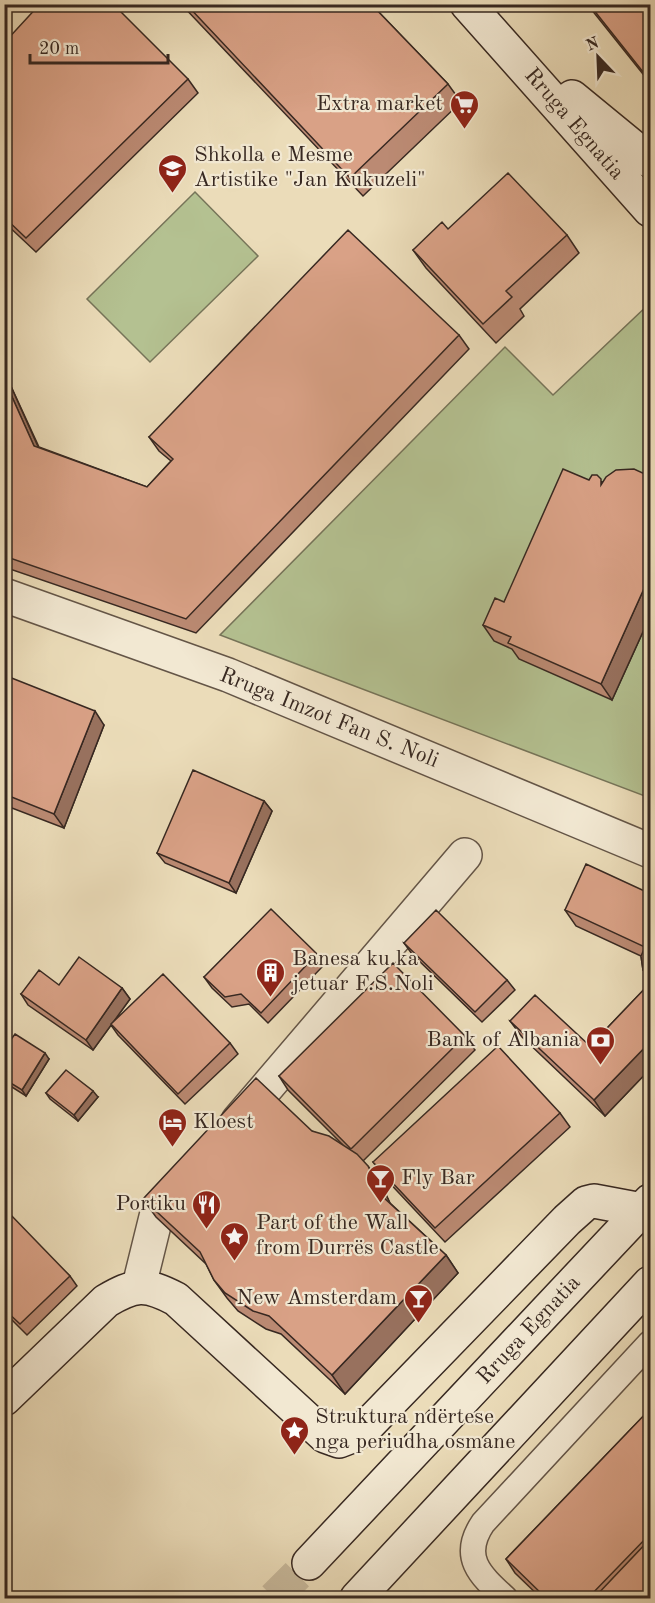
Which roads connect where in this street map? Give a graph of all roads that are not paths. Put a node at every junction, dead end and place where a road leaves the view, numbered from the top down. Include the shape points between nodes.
1 (467, 4) edge
2 (498, 38) junction
3 (651, 161) edge
4 (651, 210) edge
5 (4, 595) edge
6 (651, 851) edge
7 (465, 855) dead end
8 (646, 1205) edge
9 (651, 1283) edge
10 (140, 1286) junction
11 (651, 1343) edge
12 (4, 1399) edge
13 (309, 1563) tunnel mouth
14 (357, 1599) edge
15 (505, 1599) edge

1 - 2 main road, Rruga Egnatia
2 - 3 main road, Rruga Egnatia
2 - 4 main road, Rruga Egnatia
5 - 6 main road, Rruga Imzot Fan S. Noli via 228,675
7 - 10 main road via 156,1217
8 - 10 main road via 586,1203 365,1428 339,1441 325,1436 176,1299
8 - 13 main road, Rruga Egnatia
9 - 14 main road
10 - 12 main road via 106,1301
11 - 15 lane via 473,1537 477,1570

